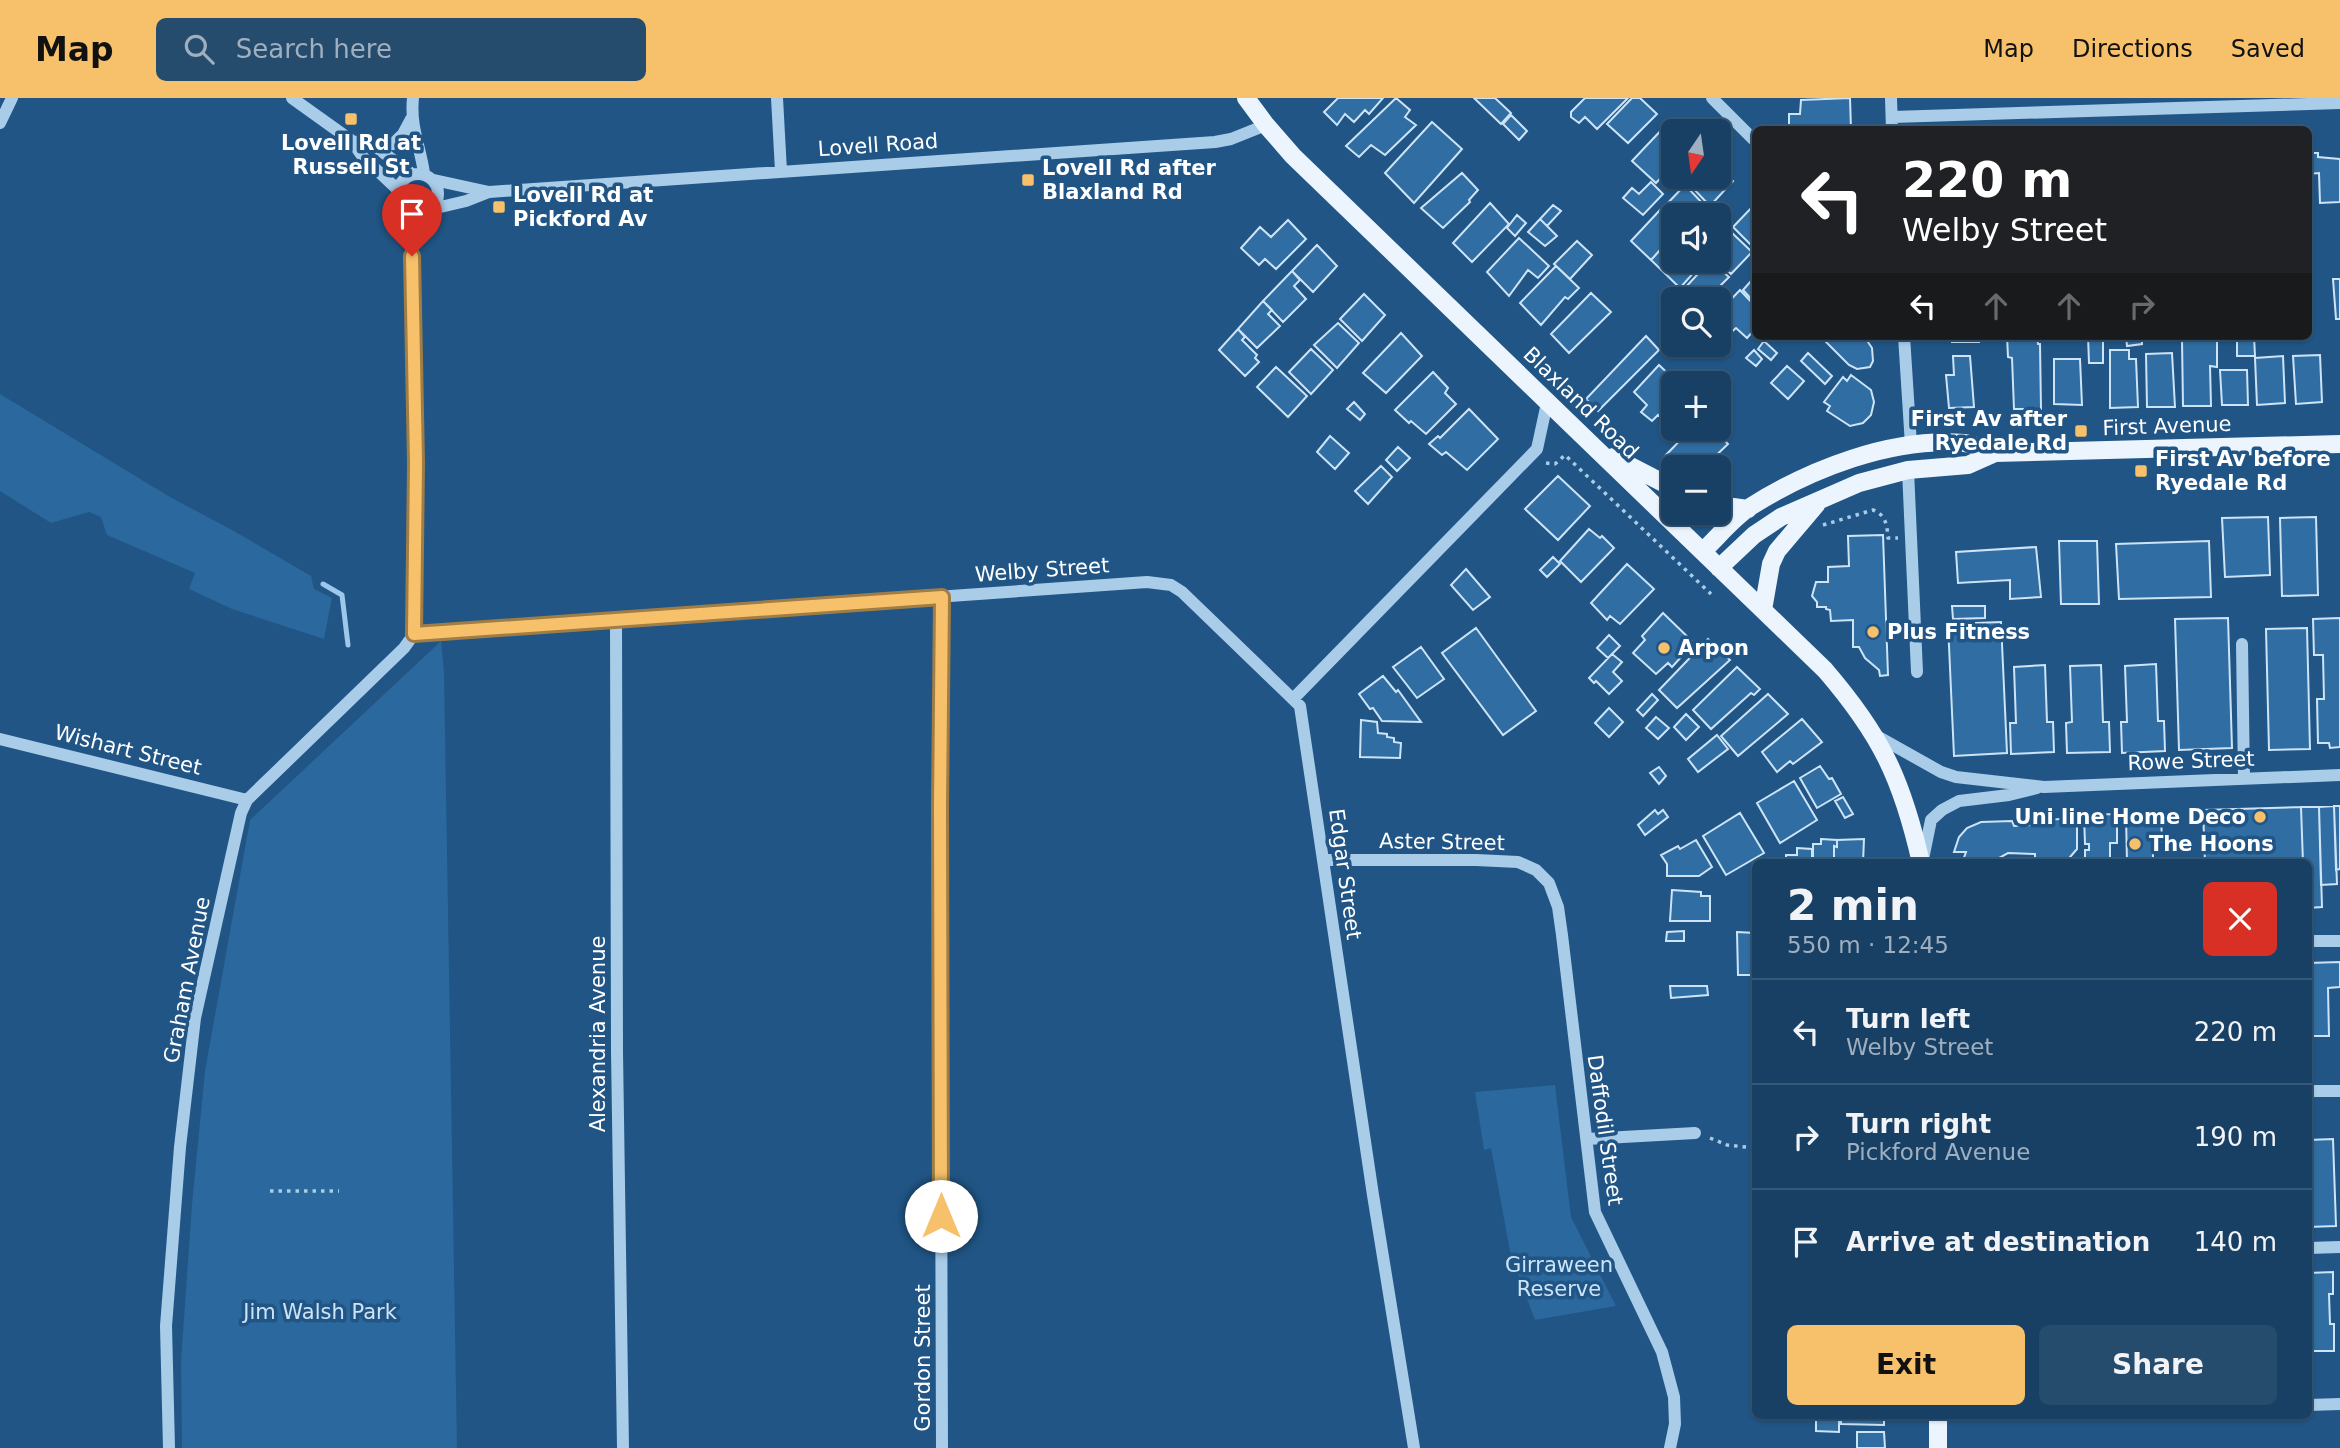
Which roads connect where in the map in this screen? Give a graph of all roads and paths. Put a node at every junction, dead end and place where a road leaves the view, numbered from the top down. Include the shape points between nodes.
1 (12, 98) edge
2 (292, 98) edge
3 (413, 98) edge
4 (777, 98) edge
5 (1246, 98) edge
6 (1712, 98) edge
7 (1891, 98) edge
8 (2340, 103) edge
9 (411, 119) junction
10 (0, 123) edge
11 (1892, 123) edge
12 (1266, 125) junction
13 (1752, 138) edge
14 (352, 141) junction
15 (373, 145) junction
16 (781, 170) junction
17 (423, 176) junction
18 (398, 190) junction
19 (489, 192) junction
20 (432, 209) junction
21 (414, 214) junction
22 (1904, 340) edge
23 (1547, 403) junction
24 (2340, 444) edge
25 (1911, 445) junction
26 (1594, 448) junction
27 (1995, 453) junction
28 (1555, 464) dead end
29 (1908, 470) junction
30 (1661, 482) edge
31 (1821, 500) junction
32 (1731, 507) edge
33 (1748, 509) junction
34 (1815, 528) dead end
35 (1912, 537) junction
36 (1703, 551) junction
37 (1719, 568) junction
38 (1711, 594) dead end
39 (942, 597) junction
40 (1763, 610) junction
41 (616, 620) junction
42 (414, 634) junction
43 (2242, 644) dead end
44 (1917, 672) dead end
45 (1294, 698) junction
46 (1875, 735) junction
47 (0, 739) edge
48 (2340, 775) edge
49 (2244, 778) junction
50 (2044, 786) junction
51 (247, 800) junction
52 (1921, 859) edge
53 (1923, 859) edge
54 (1323, 860) junction
55 (1518, 862) joint
56 (2340, 941) edge
57 (2312, 942) edge
58 (2312, 1091) edge
59 (2340, 1091) edge
60 (1695, 1133) joint
61 (1587, 1139) junction
62 (1752, 1148) edge
63 (270, 1191) dead end
64 (339, 1191) dead end
65 (2340, 1247) edge
66 (2312, 1248) edge
67 (2312, 1405) edge
68 (2340, 1405) edge
69 (1938, 1419) edge
70 (169, 1448) edge
71 (623, 1448) edge
72 (942, 1448) edge
73 (1414, 1448) edge
74 (1670, 1448) edge
75 (1938, 1448) edge

1 - 10 street
2 - 14 street, Lovell Road
3 - 9 street
4 - 16 street
5 - 12 main road, Blaxland Road
6 - 13 street
7 - 11 street
8 - 11 street
9 - 15 street via 393,144
9 - 17 street
12 - 16 street, Lovell Road via 1215,142
12 - 23 main road, Blaxland Road
14 - 15 street, Lovell Road
14 - 18 street, Lovell Road
15 - 17 street, Lovell Road
16 - 19 street, Lovell Road
17 - 18 street via 403,180
17 - 19 street, Lovell Road
17 - 20 street via 439,191
18 - 21 street via 402,206
19 - 20 street, Lovell Road
20 - 21 street
21 - 42 street
22 - 25 street
23 - 26 main road, Blaxland Road
23 - 45 street via 1537,449
24 - 27 main road, First Avenue
25 - 27 main road, First Avenue via 1966,443
25 - 33 main road, First Avenue via 1827,467
26 - 30 main road
26 - 36 main road, Blaxland Road
27 - 29 main road, First Avenue via 1968,465
28 - 38 path via 1565,455
29 - 31 main road, First Avenue via 1859,483
29 - 35 street
31 - 37 main road, First Avenue via 1781,517
31 - 40 main road via 1770,564
32 - 33 main road
33 - 36 main road, First Avenue
34 - 35 path via 1873,510 1886,523 1888,538
35 - 44 street
36 - 37 main road, Blaxland Road
37 - 40 main road, Blaxland Road
39 - 41 street, Welby Street
39 - 45 street, Welby Street via 1147,582 1171,585
39 - 72 street, Gordon Street
40 - 46 main road, Blaxland Road via 1825,670
41 - 42 street, Welby Street
41 - 71 street, Alexandria Avenue
42 - 51 street, Graham Avenue
43 - 49 street
45 - 54 street, Edgar Street via 1300,706
46 - 50 street, Rowe Street via 1956,777
46 - 52 main road, Blaxland Road via 1907,803
47 - 51 street, Wishart Street
48 - 49 street, Rowe Street
49 - 50 street, Rowe Street
50 - 53 street, Rowe Street via 1959,801 1941,810 1931,820
51 - 70 street, Graham Avenue via 195,1018 166,1326
54 - 55 street, Aster Street
54 - 73 street, Edgar Street
55 - 61 street, Daffodil Street via 1549,883 1558,907
56 - 57 street
58 - 59 street
60 - 61 street
60 - 62 path via 1727,1145
61 - 74 street, Daffodil Street via 1595,1212 1662,1352 1671,1385 1675,1424
63 - 64 path
65 - 66 street
67 - 68 street
69 - 75 main road

